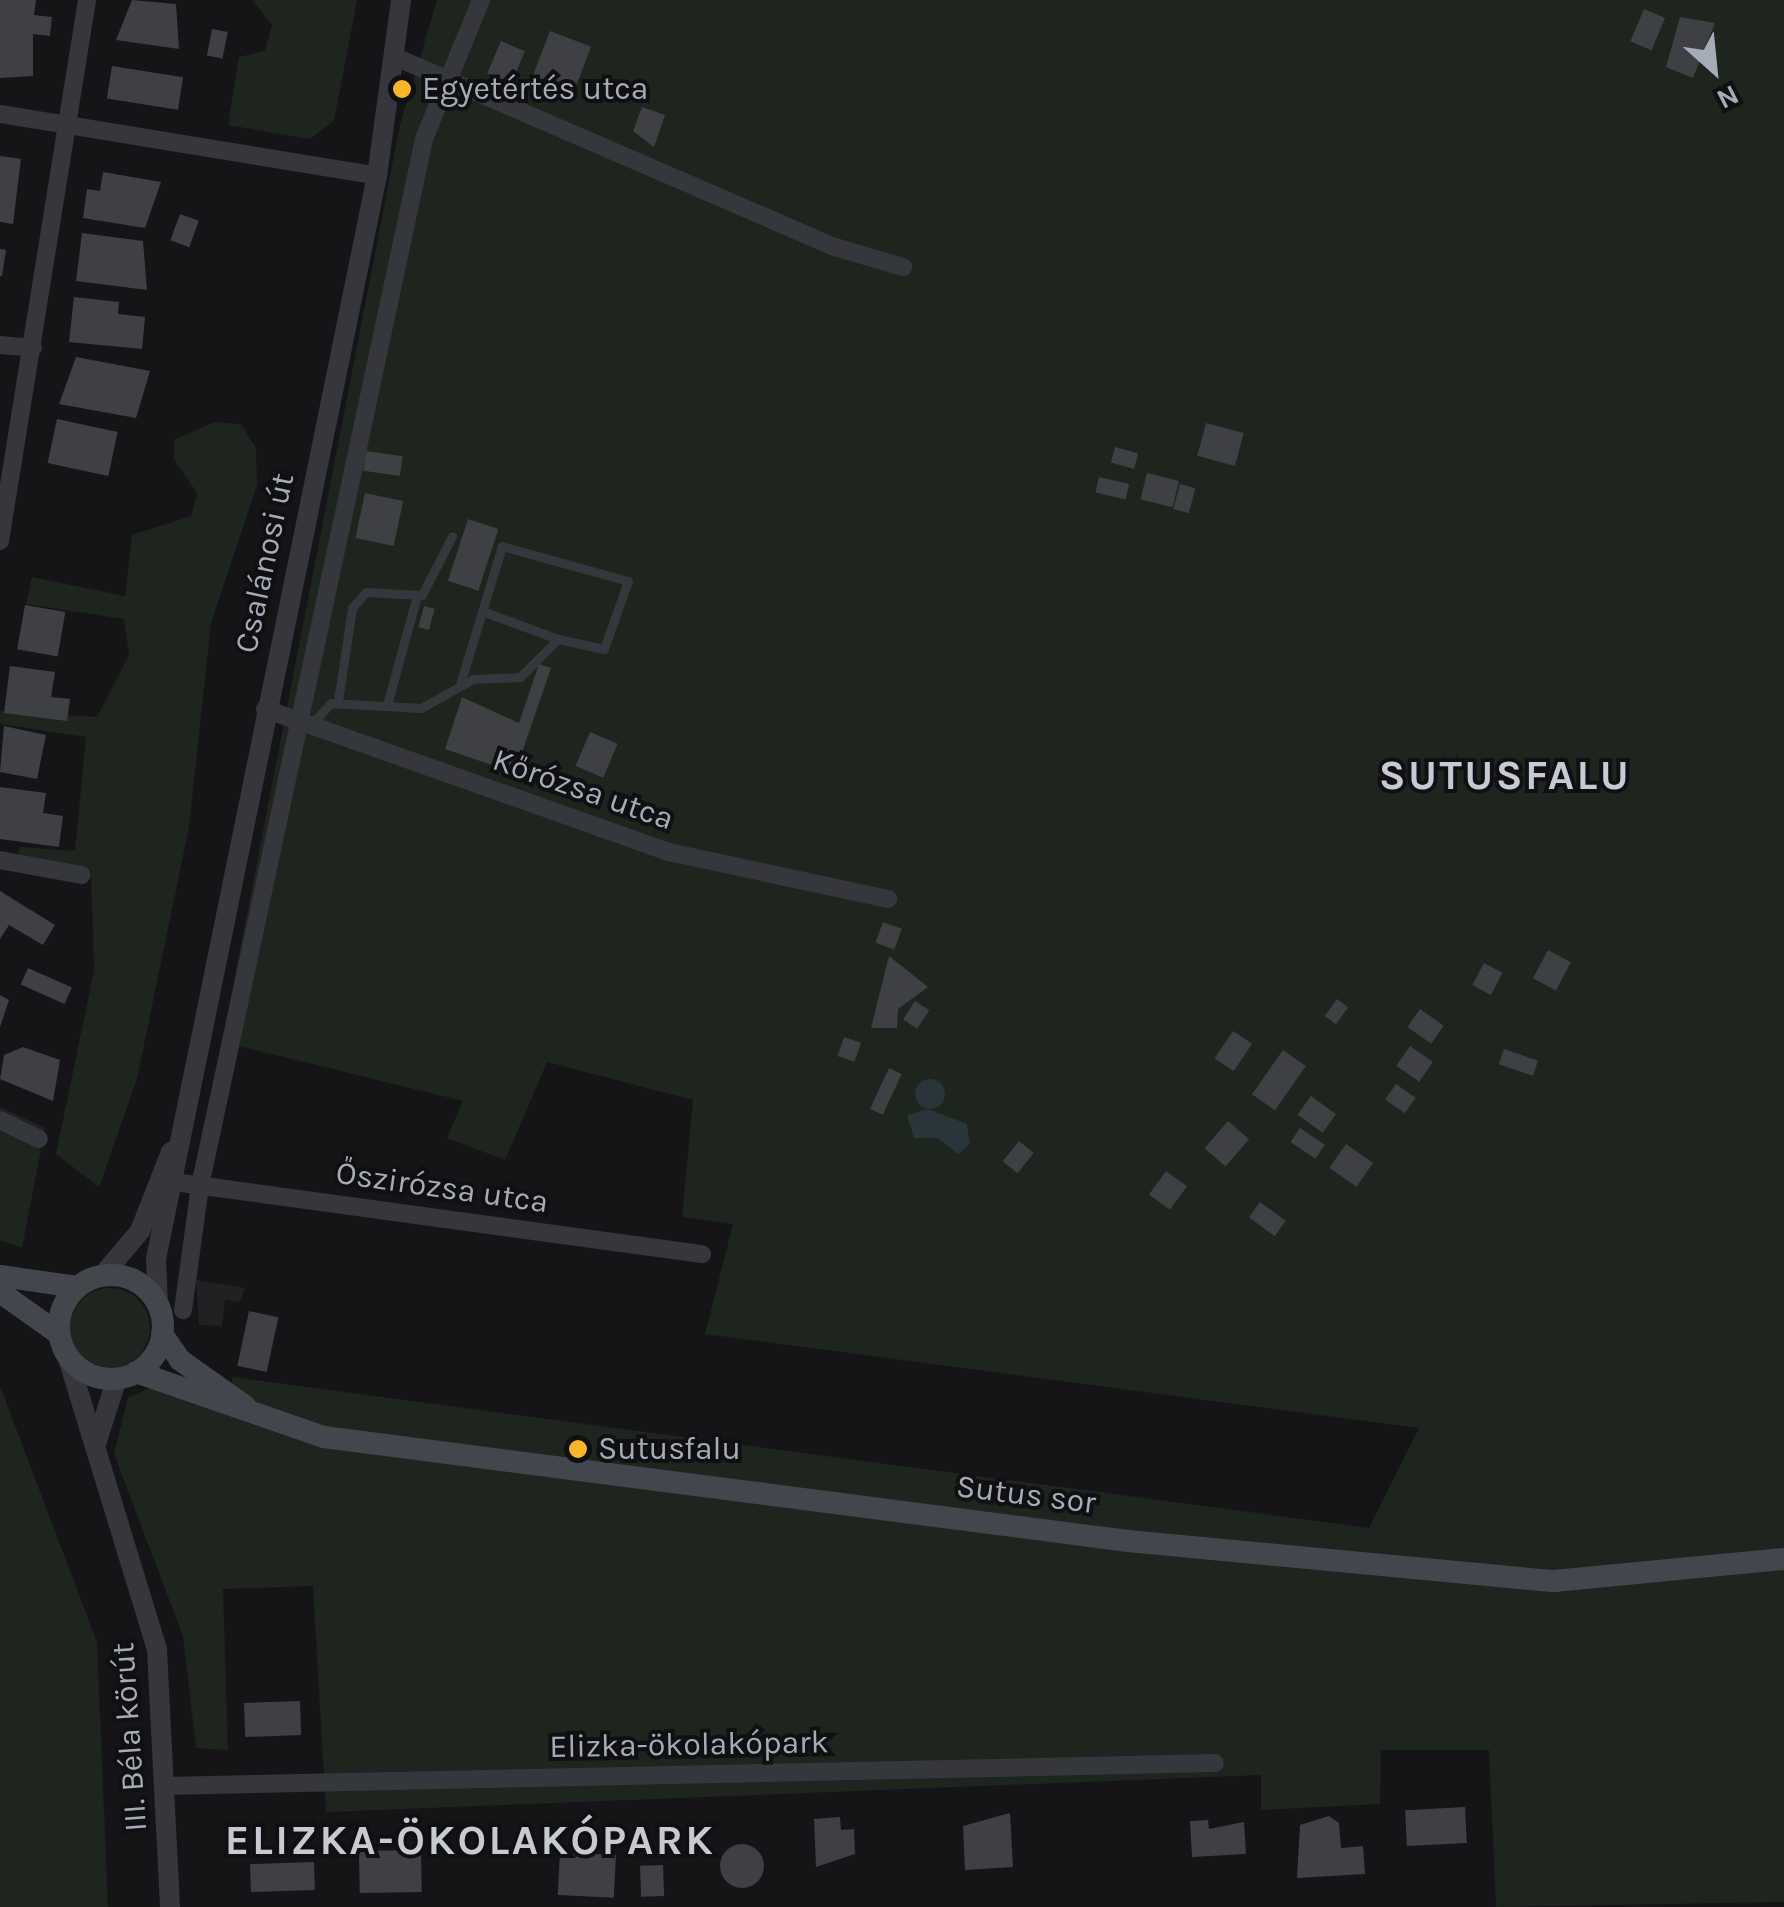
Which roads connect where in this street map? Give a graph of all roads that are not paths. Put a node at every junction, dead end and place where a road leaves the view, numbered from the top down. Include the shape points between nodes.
1 (87, 0) edge
2 (401, 0) edge
3 (482, 0) edge
4 (393, 56) junction
5 (444, 77) junction
6 (0, 114) edge
7 (71, 124) junction
8 (377, 176) junction
9 (902, 267) dead end
10 (0, 344) edge
11 (32, 348) junction
12 (452, 536) dead end
13 (0, 541) edge
14 (417, 595) junction
15 (482, 611) junction
16 (558, 639) junction
17 (460, 684) junction
18 (338, 701) junction
19 (387, 704) junction
20 (266, 709) junction
21 (305, 724) junction
22 (0, 860) edge
23 (82, 875) dead end
24 (888, 899) dead end
25 (0, 1120) edge
26 (178, 1137) junction
27 (40, 1139) dead end
28 (174, 1182) junction
29 (200, 1186) junction
30 (702, 1254) dead end
31 (0, 1276) edge
32 (102, 1276) junction
33 (77, 1287) junction
34 (0, 1292) edge
35 (158, 1304) junction
36 (183, 1310) dead end
37 (162, 1334) junction
38 (63, 1344) junction
39 (126, 1375) junction
40 (265, 1418) junction
41 (93, 1453) junction
42 (1784, 1559) edge
43 (1215, 1763) dead end
44 (165, 1786) junction
45 (170, 1907) edge

1 - 7 street
2 - 4 street, Csalánosi út
3 - 5 street
4 - 5 street
4 - 8 street, Csalánosi út
5 - 9 street
5 - 21 street
6 - 7 street
7 - 8 street
7 - 11 street
8 - 20 street, Csalánosi út
10 - 11 street
11 - 13 street
12 - 14 lane via 436,582
14 - 18 lane via 366,592 352,608
14 - 19 lane
15 - 16 lane
15 - 16 lane via 511,542 628,582 604,649
15 - 17 lane
16 - 17 lane via 520,677
17 - 19 lane via 421,708
18 - 19 lane
18 - 21 lane
20 - 21 street, Kőrózsa utca
20 - 26 street, Csalánosi út
21 - 24 street, Kőrózsa utca via 669,852
21 - 29 street
22 - 23 street
25 - 27 street
26 - 28 street, Csalánosi út
26 - 32 street, Csalánosi út via 140,1231
28 - 29 street, Őszirózsa utca
28 - 35 street, Csalánosi út via 156,1259
29 - 30 street, Őszirózsa utca
29 - 36 street
31 - 33 main road
32 - 33 main road
32 - 35 main road via 134,1280
33 - 38 main road
34 - 38 main road
35 - 37 main road
37 - 39 main road
37 - 40 main road via 208,1382
38 - 39 main road via 94,1376
38 - 41 street, III. Béla körút
39 - 40 main road
39 - 41 street
40 - 42 main road, Sutus sor via 372,1445 1506,1579 1607,1580
41 - 44 street, III. Béla körút via 158,1650
43 - 44 street, Elizka-ökolakópark
44 - 45 street, III. Béla körút

